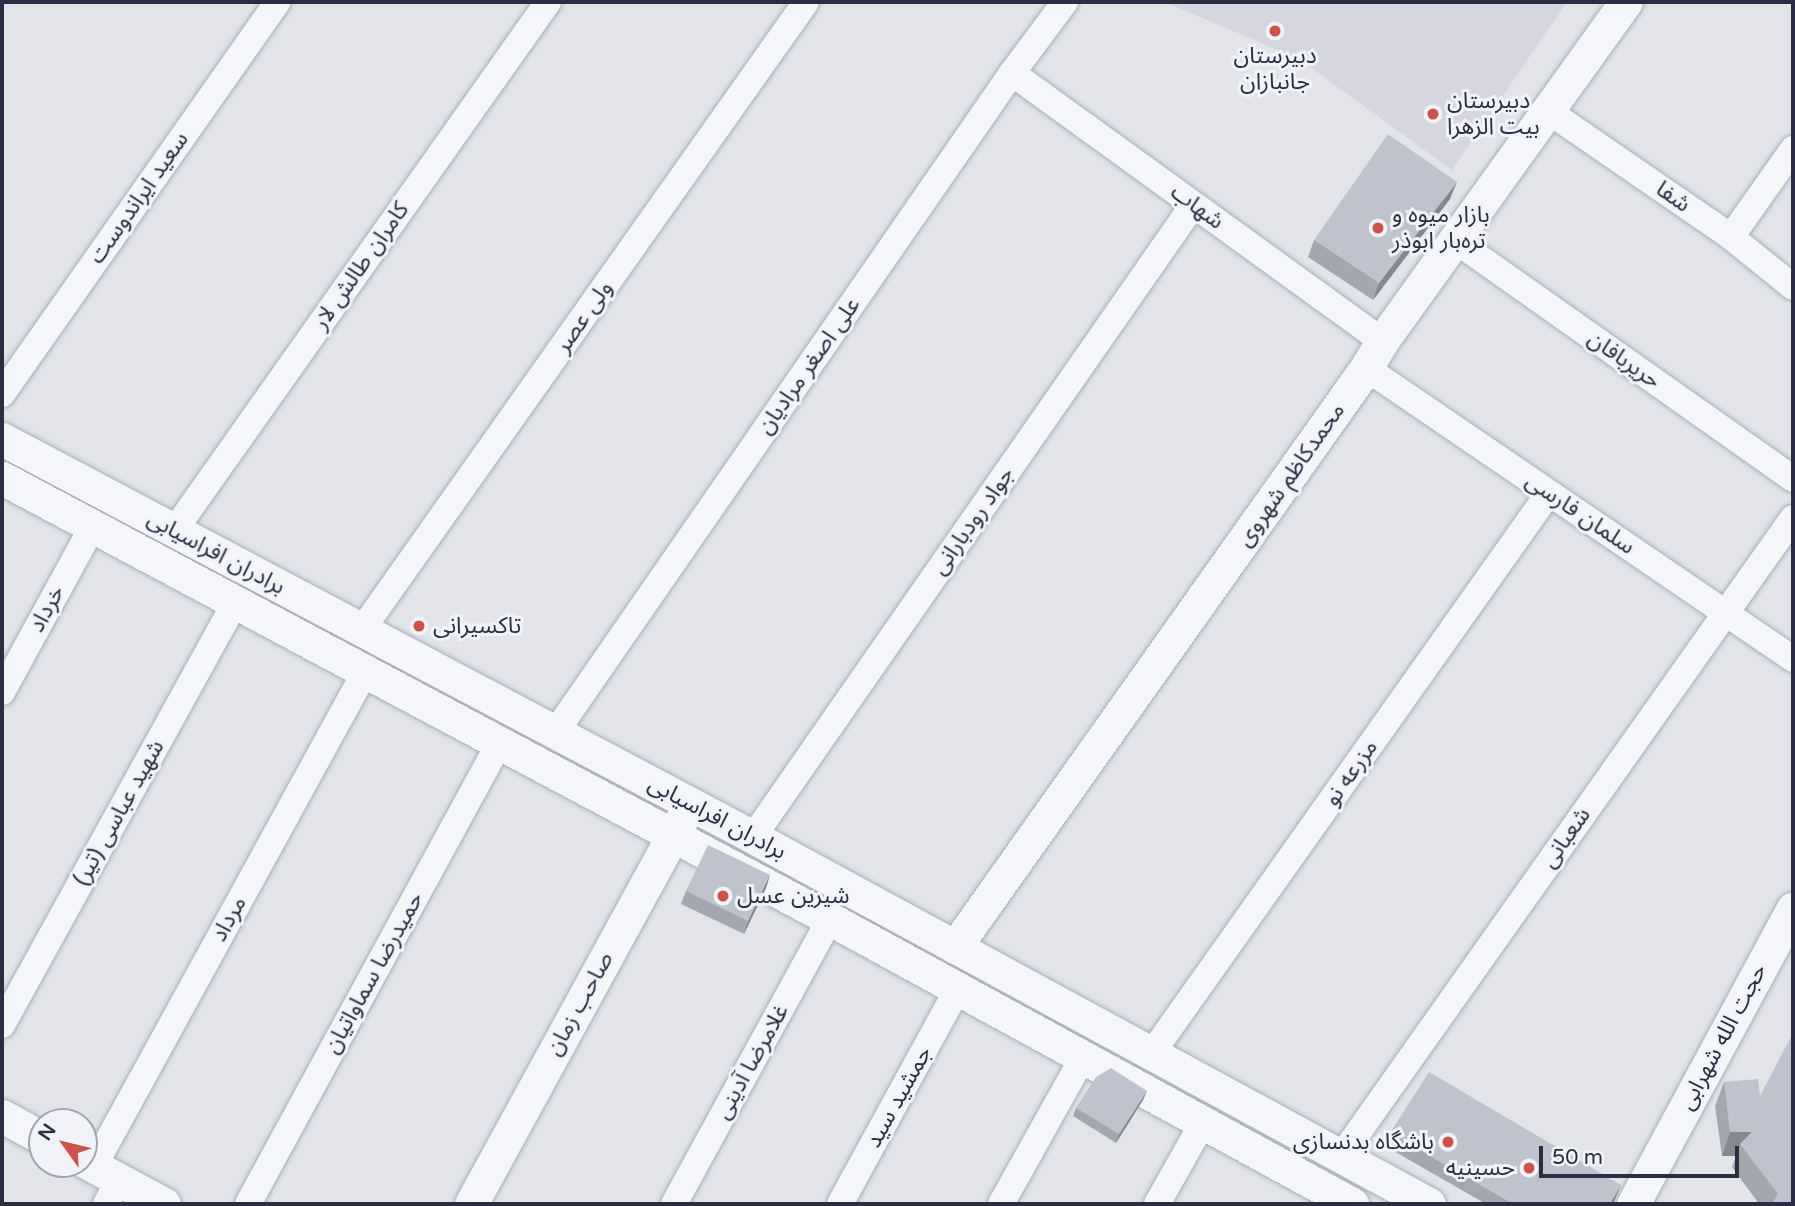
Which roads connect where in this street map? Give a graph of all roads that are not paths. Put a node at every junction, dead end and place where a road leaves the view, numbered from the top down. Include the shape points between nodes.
1 (277, 2) edge
2 (548, 2) edge
3 (806, 2) edge
4 (1065, 2) edge
5 (1626, 2) edge
6 (1012, 73) junction
7 (1548, 111) junction
8 (1793, 149) edge
9 (1194, 205) junction
10 (1731, 237) junction
11 (1456, 242) junction
12 (1793, 287) edge
13 (1374, 355) junction
14 (2, 394) edge
15 (2, 439) edge
16 (2, 478) edge
17 (1793, 479) edge
18 (1549, 493) junction
19 (1793, 518) edge
20 (93, 526) junction
21 (174, 531) junction
22 (236, 601) junction
23 (1726, 613) junction
24 (361, 631) junction
25 (1793, 660) edge
26 (365, 671) junction
27 (2, 692) edge
28 (555, 733) junction
29 (500, 742) junction
30 (689, 803) junction
31 (672, 836) junction
32 (753, 836) junction
33 (1793, 908) edge
34 (830, 919) junction
35 (955, 947) junction
36 (957, 990) junction
37 (2, 1025) edge
38 (1152, 1053) junction
39 (1082, 1059) junction
40 (2, 1116) edge
41 (1202, 1124) junction
42 (28, 1130) edge
43 (1340, 1158) junction
44 (101, 1178) edge
45 (1318, 1196) edge
46 (164, 1204) edge
47 (248, 1204) edge
48 (471, 1204) edge
49 (674, 1204) edge
50 (840, 1204) edge
51 (1001, 1204) edge
52 (1157, 1204) edge
53 (1352, 1204) edge
54 (1429, 1204) edge
55 (1633, 1204) edge

1 - 14 street, سعید ایراندوست
2 - 21 street, کامران طالش لار
3 - 24 street, ولی عصر
4 - 6 street, علی اصغر مرادیان
5 - 7 street, محمدکاظم شهروی
6 - 9 street, شهاب
6 - 28 street, علی اصغر مرادیان
7 - 10 street, شفا
7 - 11 street, محمدکاظم شهروی
8 - 10 street
9 - 13 street, شهاب
9 - 32 street, جواد رودبارانی
10 - 12 street, شفا
11 - 13 street, محمدکاظم شهروی
11 - 17 street, حریربافان
13 - 18 street, سلمان فارسی
13 - 35 street, محمدکاظم شهروی
15 - 21 street, برادران افراسیابی
16 - 20 street, برادران افراسیابی
18 - 23 street, سلمان فارسی
18 - 38 street, مزرعه نو
19 - 23 street, شعبانی
20 - 22 street, برادران افراسیابی
20 - 27 street, خرداد
21 - 24 street, برادران افراسیابی
22 - 26 street, برادران افراسیابی
22 - 37 street, شهید عباسی (تیر)
23 - 25 street, سلمان فارسی
23 - 43 street, شعبانی
24 - 28 street, برادران افراسیابی
26 - 29 street, برادران افراسیابی
26 - 44 street, مرداد
28 - 30 street, برادران افراسیابی
29 - 31 street, برادران افراسیابی
29 - 47 street, حمیدرضا سماواتیان
30 - 31 street, صاحب زمان
30 - 32 street, برادران افراسیابی
31 - 34 street, برادران افراسیابی
31 - 48 street, صاحب زمان
32 - 35 street, برادران افراسیابی
33 - 55 street, حجت الله شهرابی
34 - 36 street, برادران افراسیابی
34 - 49 street, غلامرضا آدینی
35 - 38 street, برادران افراسیابی
36 - 39 street, برادران افراسیابی
36 - 50 street, جمشید سید
38 - 43 street, برادران افراسیابی
39 - 41 street, برادران افراسیابی
39 - 51 street
40 - 42 street
41 - 45 street, برادران افراسیابی
41 - 52 street
43 - 54 street, برادران افراسیابی
44 - 46 street
45 - 53 street, برادران افراسیابی

